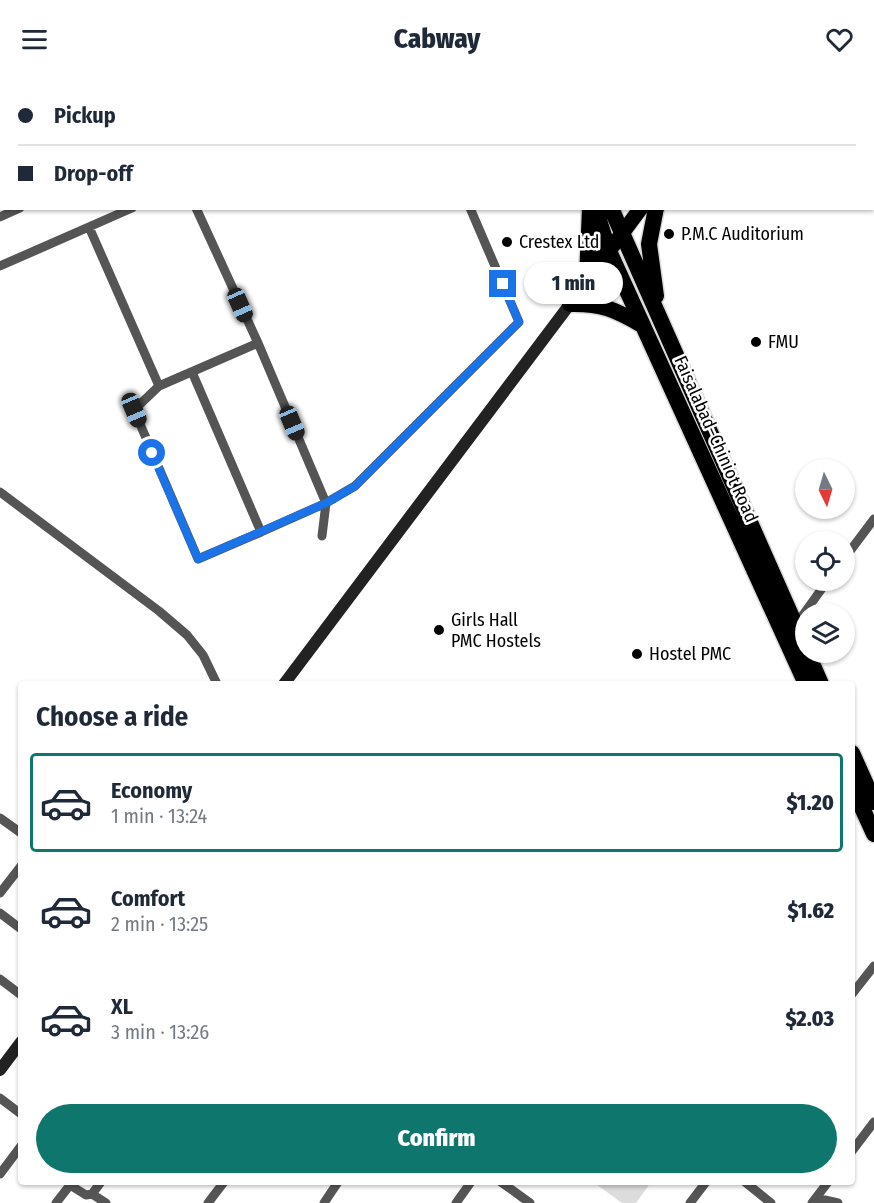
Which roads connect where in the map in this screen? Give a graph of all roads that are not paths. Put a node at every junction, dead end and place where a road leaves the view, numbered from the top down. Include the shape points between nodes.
1 (16, 210) edge
2 (128, 210) edge
3 (197, 210) edge
4 (471, 210) edge
5 (590, 210) edge
6 (595, 210) edge
7 (613, 210) edge
8 (640, 210) edge
9 (656, 210) edge
10 (0, 217) edge
11 (89, 228) junction
12 (622, 234) junction
13 (605, 249) junction
14 (0, 266) edge
15 (587, 276) junction
16 (570, 304) junction
17 (658, 316) junction
18 (642, 325) junction
19 (258, 344) junction
20 (192, 372) junction
21 (159, 386) junction
22 (0, 492) edge
23 (326, 503) junction
24 (874, 519) edge
25 (261, 532) junction
26 (322, 536) dead end
27 (855, 544) edge
28 (795, 626) edge
29 (811, 663) edge
30 (216, 681) edge
31 (286, 681) edge
32 (805, 681) edge
33 (820, 681) edge
34 (855, 760) edge
35 (855, 793) edge
36 (874, 802) edge
37 (0, 818) edge
38 (18, 831) edge
39 (874, 834) edge
40 (18, 870) edge
41 (0, 893) edge
42 (0, 913) edge
43 (18, 927) edge
44 (874, 966) edge
45 (0, 979) edge
46 (855, 990) edge
47 (18, 993) edge
48 (18, 1046) edge
49 (0, 1070) edge
50 (0, 1098) edge
51 (18, 1112) edge
52 (874, 1122) edge
53 (855, 1147) edge
54 (18, 1150) edge
55 (0, 1174) edge
56 (99, 1185) edge
57 (222, 1185) edge
58 (336, 1185) edge
59 (469, 1185) edge
60 (505, 1185) edge
61 (704, 1185) edge
62 (749, 1185) edge
63 (826, 1185) edge
64 (92, 1194) junction
65 (814, 1200) edge
66 (56, 1203) edge
67 (106, 1203) edge
68 (208, 1203) edge
69 (324, 1203) edge
70 (456, 1203) edge
71 (530, 1203) edge
72 (690, 1203) edge
73 (771, 1203) edge
74 (838, 1203) edge

1 - 10 street
2 - 11 street
3 - 19 street
4 - 23 street via 519,322 355,486
5 - 15 highway
6 - 13 highway, Faisalabad–Chiniot Road
7 - 12 highway, Faisalabad–Chiniot Road
7 - 13 main road
8 - 12 main road
9 - 17 highway via 649,244
11 - 14 street
11 - 21 street
12 - 13 main road
12 - 17 highway, Faisalabad–Chiniot Road
13 - 15 street
13 - 18 highway, Faisalabad–Chiniot Road
15 - 16 street
16 - 18 highway via 592,303 616,310
16 - 31 street
17 - 28 highway, Faisalabad–Chiniot Road
18 - 32 highway, Faisalabad–Chiniot Road
19 - 20 street
19 - 23 street
20 - 21 street
20 - 25 street
21 - 25 street via 134,410 198,559
22 - 30 street via 187,635 203,654
23 - 25 street
23 - 26 street
24 - 27 street
29 - 33 highway, Faisalabad–Chiniot Road
34 - 36 highway
35 - 39 highway
37 - 38 street
40 - 41 street
42 - 43 street
44 - 46 street
45 - 47 street
48 - 49 street
50 - 51 street
52 - 53 street
54 - 55 street
56 - 64 street
57 - 68 street
58 - 69 street
59 - 70 street
60 - 71 street
61 - 72 street
62 - 73 street
63 - 65 street
64 - 66 street via 86,1195 70,1185
64 - 67 street
65 - 74 street

